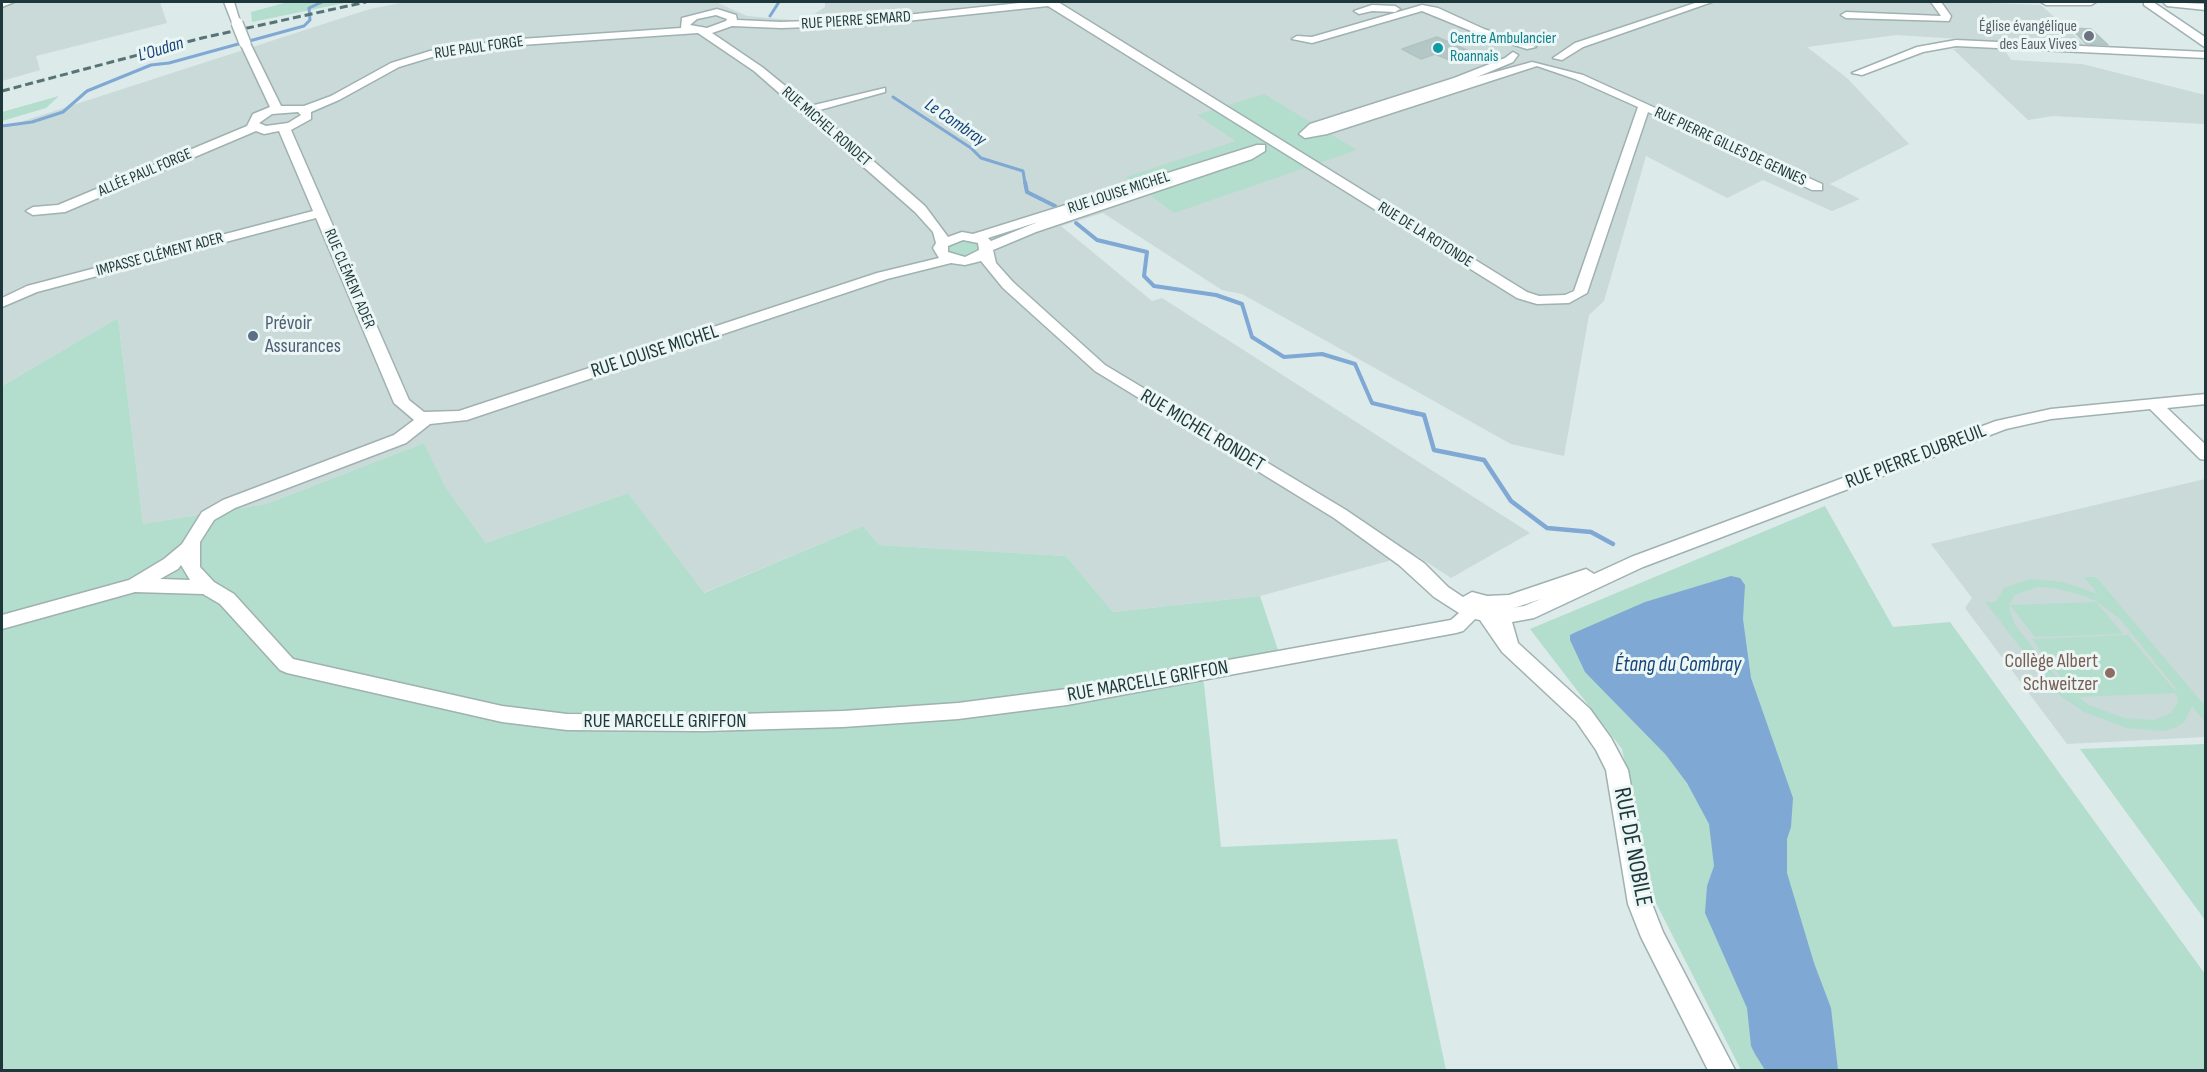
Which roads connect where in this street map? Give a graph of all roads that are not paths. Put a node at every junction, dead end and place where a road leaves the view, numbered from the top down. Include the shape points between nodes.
1 (9, 2) edge
2 (229, 2) edge
3 (693, 2) edge
4 (708, 2) edge
5 (1051, 2) edge
6 (1692, 2) edge
7 (1707, 2) edge
8 (1936, 2) edge
9 (2046, 2) edge
10 (2091, 2) edge
11 (2143, 2) edge
12 (2, 4) edge
13 (1012, 4) edge
14 (2167, 4) edge
15 (2205, 7) edge
16 (1359, 11) dead end
17 (1406, 11) junction
18 (724, 13) junction
19 (1846, 15) dead end
20 (687, 21) junction
21 (728, 25) junction
22 (697, 31) junction
23 (664, 32) junction
24 (1480, 32) junction
25 (1298, 39) dead end
26 (2203, 40) edge
27 (1543, 48) junction
28 (729, 49) junction
29 (1514, 54) junction
30 (2205, 55) edge
31 (1557, 60) junction
32 (1537, 65) junction
33 (1858, 73) dead end
34 (1579, 77) junction
35 (881, 90) dead end
36 (1644, 106) junction
37 (277, 109) junction
38 (305, 110) junction
39 (808, 110) junction
40 (255, 127) junction
41 (284, 128) junction
42 (1305, 134) junction
43 (1277, 143) junction
44 (1261, 148) junction
45 (1817, 188) dead end
46 (920, 209) junction
47 (33, 211) dead end
48 (321, 213) junction
49 (973, 237) junction
50 (942, 245) junction
51 (986, 250) junction
52 (958, 260) junction
53 (882, 276) junction
54 (1008, 285) junction
55 (2, 303) edge
56 (2205, 399) edge
57 (2154, 404) junction
58 (426, 419) junction
59 (2205, 455) edge
60 (190, 547) junction
61 (1638, 562) junction
62 (135, 585) junction
63 (207, 587) junction
64 (1482, 609) junction
65 (2, 622) edge
66 (1722, 1071) edge

1 - 12 street
2 - 37 street, bridge
3 - 20 street
4 - 18 street
5 - 13 street, RUE PIERRE SEMARD
5 - 43 street, RUE DE LA ROTONDE
6 - 27 street
7 - 31 street via 1579,45
8 - 19 street via 1946,16 1944,19
9 - 10 street
11 - 14 street
13 - 21 street, RUE PIERRE SEMARD via 868,22
14 - 15 street
14 - 26 street
16 - 17 street via 1389,7
17 - 24 street via 1434,10
17 - 25 street via 1312,40
18 - 20 street, RUE PAUL FORGE via 704,13
18 - 21 street via 732,17
20 - 22 street, RUE MICHEL RONDET
20 - 23 street, RUE PAUL FORGE
21 - 22 street, RUE PIERRE SEMARD
21 - 28 street via 718,36
22 - 23 street, RUE PAUL FORGE
22 - 28 street, RUE MICHEL RONDET
23 - 38 street, RUE PAUL FORGE via 506,43 430,54 394,65
24 - 27 street
24 - 29 street
27 - 29 street, RUE LOUISE MICHEL
27 - 31 street
28 - 39 street, RUE MICHEL RONDET
29 - 32 street via 1519,61
29 - 42 street, RUE LOUISE MICHEL via 1509,60 1458,80 1314,127
30 - 33 street via 1956,43 1921,49
31 - 32 street, RUE LOUISE MICHEL
31 - 34 street
32 - 34 street
32 - 42 street, RUE LOUISE MICHEL via 1514,68 1323,132
34 - 36 street
35 - 39 street
36 - 43 street, RUE DE LA ROTONDE via 1580,293 1555,301 1522,295
36 - 45 street, RUE PIERRE GILLES DE GENNES
37 - 38 street
37 - 40 street via 257,117 253,121
38 - 41 street via 305,119
39 - 46 street, RUE MICHEL RONDET
40 - 41 street
40 - 47 street, ALLÉE PAUL FORGE via 60,209
41 - 48 street, RUE CLÉMENT ADER
42 - 43 street, RUE LOUISE MICHEL
43 - 44 street, RUE LOUISE MICHEL
44 - 49 street, RUE LOUISE MICHEL
44 - 51 street, RUE LOUISE MICHEL via 1248,156 1031,229
46 - 49 street, RUE MICHEL RONDET via 947,228
46 - 50 street, RUE MICHEL RONDET via 939,231
48 - 55 street, IMPASSE CLÉMENT ADER via 32,289
48 - 58 street, RUE CLÉMENT ADER via 402,403
49 - 50 street, RUE LOUISE MICHEL via 955,237
49 - 51 street, RUE MICHEL RONDET via 982,240
50 - 52 street, RUE MICHEL RONDET via 942,254
50 - 53 street, RUE LOUISE MICHEL
51 - 52 street, RUE LOUISE MICHEL via 978,258
51 - 54 street, RUE MICHEL RONDET via 990,264
52 - 53 street, RUE LOUISE MICHEL
52 - 54 street, RUE MICHEL RONDET
53 - 58 street, RUE LOUISE MICHEL via 461,416
54 - 64 street, RUE MICHEL RONDET via 1100,368 1340,514 1441,592
56 - 57 street, RUE PIERRE DUBREUIL
57 - 59 street
57 - 61 street, RUE PIERRE DUBREUIL via 2051,414 2002,424
58 - 60 street via 400,439 229,504 204,521
60 - 62 street via 171,564
60 - 63 street, RUE MARCELLE GRIFFON via 189,561
61 - 64 street, RUE PIERRE DUBREUIL via 1527,613
61 - 64 street, RUE PIERRE DUBREUIL via 1562,584 1556,595 1521,608 1502,612
62 - 63 street
62 - 65 street
63 - 64 street, RUE MARCELLE GRIFFON via 227,599 287,665 502,714 567,722 705,723 958,711 1067,697 1456,626
64 - 66 street, RUE DE NOBILE via 1509,647 1583,715 1613,761 1627,813 1640,904

